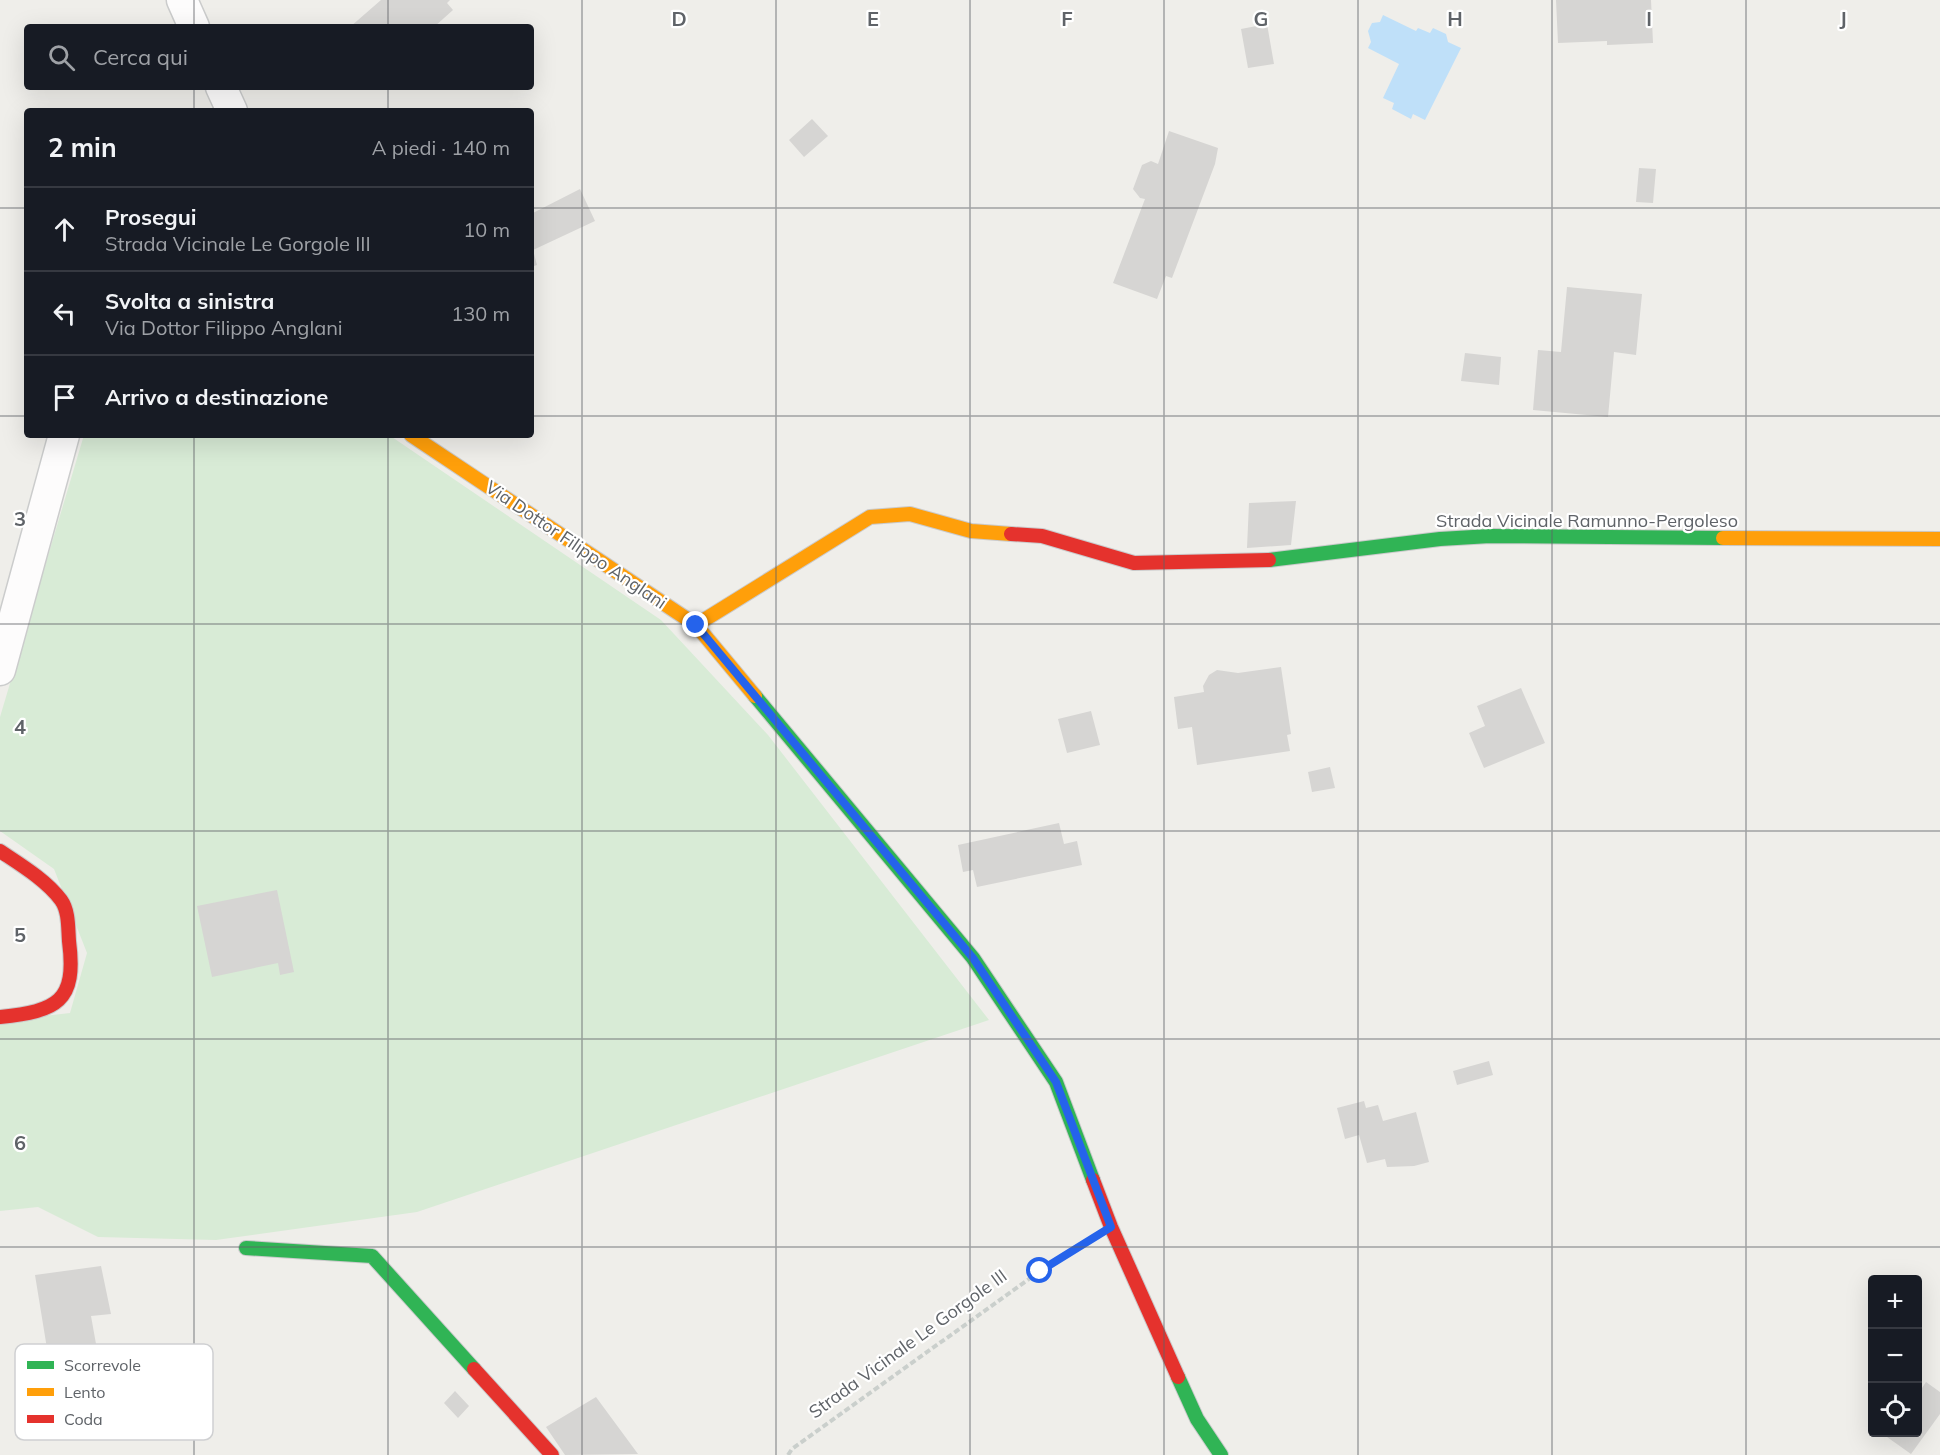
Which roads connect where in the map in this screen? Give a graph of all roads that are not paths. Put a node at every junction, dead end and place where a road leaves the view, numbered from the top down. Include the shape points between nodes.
1 (182, 0) edge
2 (193, 24) edge
3 (222, 90) edge
4 (231, 108) edge
5 (63, 438) edge
6 (416, 438) edge
7 (1940, 539) edge
8 (696, 625) junction
9 (0, 670) edge
10 (0, 851) edge
11 (0, 1017) edge
12 (246, 1248) dead end
13 (552, 1455) edge
14 (1221, 1455) edge

1 - 2 street
3 - 4 street
5 - 9 street
6 - 8 street, Via Dottor Filippo Anglani
7 - 8 street, Strada Vicinale Ramunno-Pergoleso via 1490,536 1257,562 1134,562 1042,536 971,531 910,514 870,517
8 - 14 street, Via Dottor Filippo Anglani via 973,958 1056,1082 1111,1227 1197,1419
10 - 11 street via 38,875 63,903 73,962 70,984 61,999 48,1009
12 - 13 street via 372,1256

